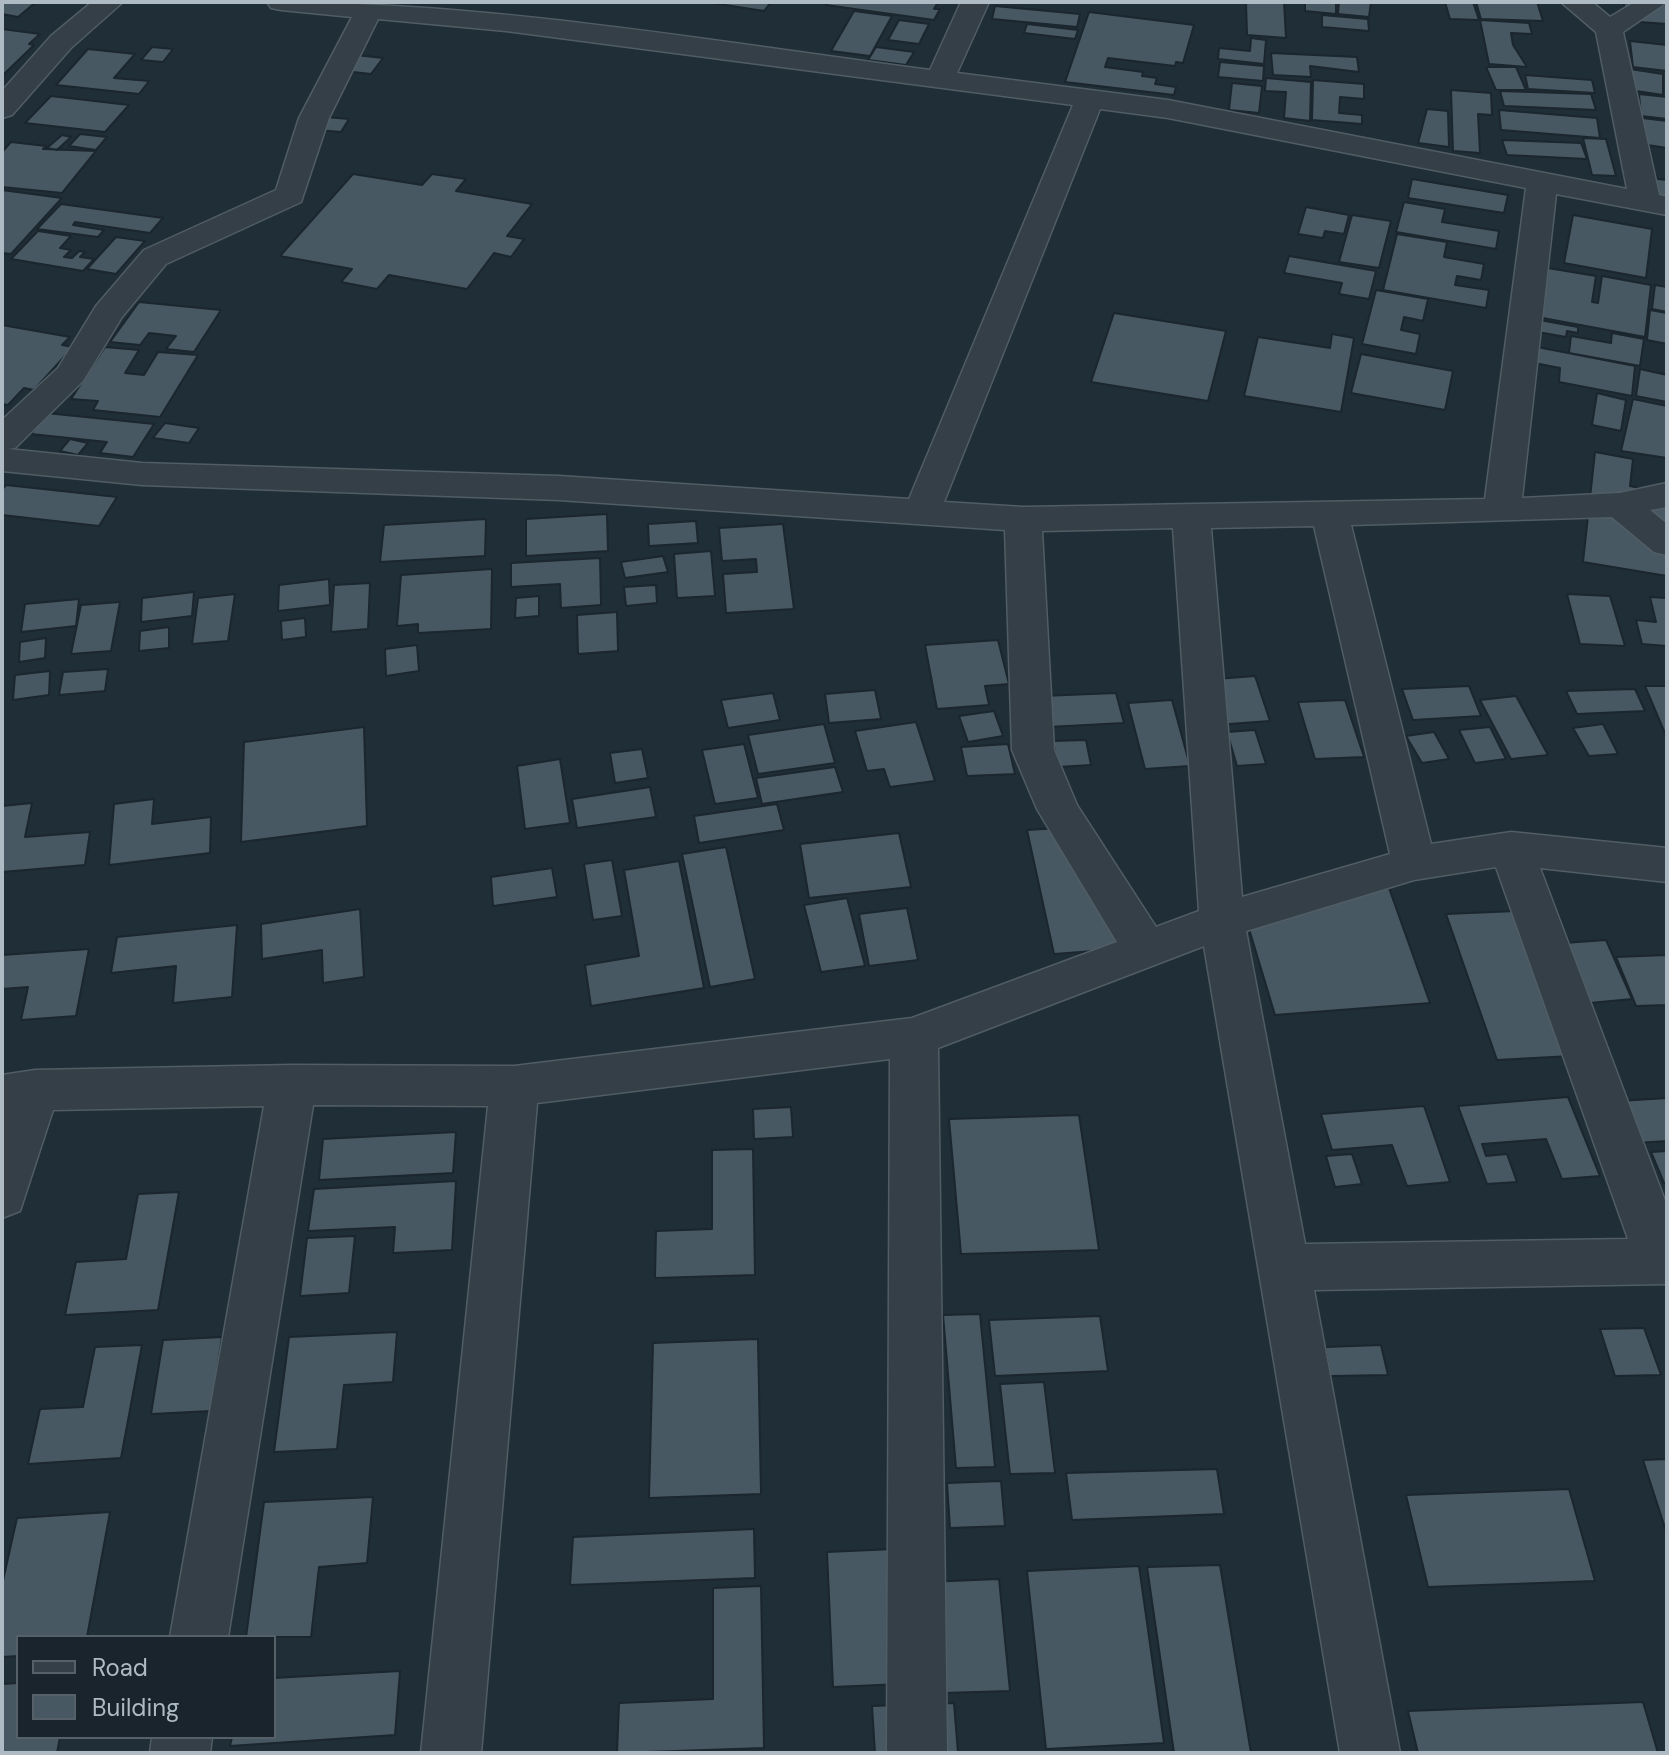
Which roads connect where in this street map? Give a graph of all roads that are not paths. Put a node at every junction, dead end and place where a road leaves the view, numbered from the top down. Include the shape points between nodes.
1 (109, 2) edge
2 (281, 2) edge
3 (975, 2) edge
4 (1575, 2) edge
5 (1654, 2) edge
6 (369, 10) junction
7 (1609, 29) junction
8 (940, 80) junction
9 (1086, 107) dead end
10 (2, 109) edge
11 (1542, 181) junction
12 (1656, 204) edge
13 (2, 440) edge
14 (2, 460) edge
15 (1667, 495) edge
16 (1620, 505) junction
17 (1502, 511) junction
18 (922, 512) junction
19 (1330, 514) junction
20 (1191, 516) junction
21 (1023, 519) junction
22 (1667, 543) edge
23 (1511, 848) junction
24 (1414, 863) junction
25 (1667, 865) edge
26 (1222, 921) junction
27 (1146, 950) junction
28 (914, 1037) junction
29 (292, 1085) junction
30 (514, 1086) junction
31 (19, 1092) edge
32 (2, 1196) edge
33 (1664, 1261) edge
34 (1284, 1267) junction
35 (199, 1635) edge
36 (451, 1753) edge
37 (917, 1753) edge
38 (1370, 1753) edge

1 - 10 street via 61,42
2 - 6 street
3 - 8 street
4 - 7 street
5 - 7 street
6 - 8 street
6 - 13 street via 314,118 290,195 155,257 108,313 71,374
7 - 12 street
8 - 11 street via 1168,109
9 - 18 street
11 - 12 street
11 - 17 street
14 - 18 street via 142,474 559,488
15 - 16 street
16 - 17 street
16 - 22 street
17 - 19 street
18 - 21 street
19 - 20 street
19 - 24 street
20 - 21 street
20 - 26 street
21 - 27 street via 1033,750 1058,809
23 - 24 street
23 - 25 street
23 - 33 street
24 - 26 street
26 - 27 street
26 - 34 street
27 - 28 street
28 - 30 street
28 - 37 street
29 - 30 street
29 - 31 street
29 - 35 street
30 - 36 street
31 - 32 street
33 - 34 street
34 - 38 street

